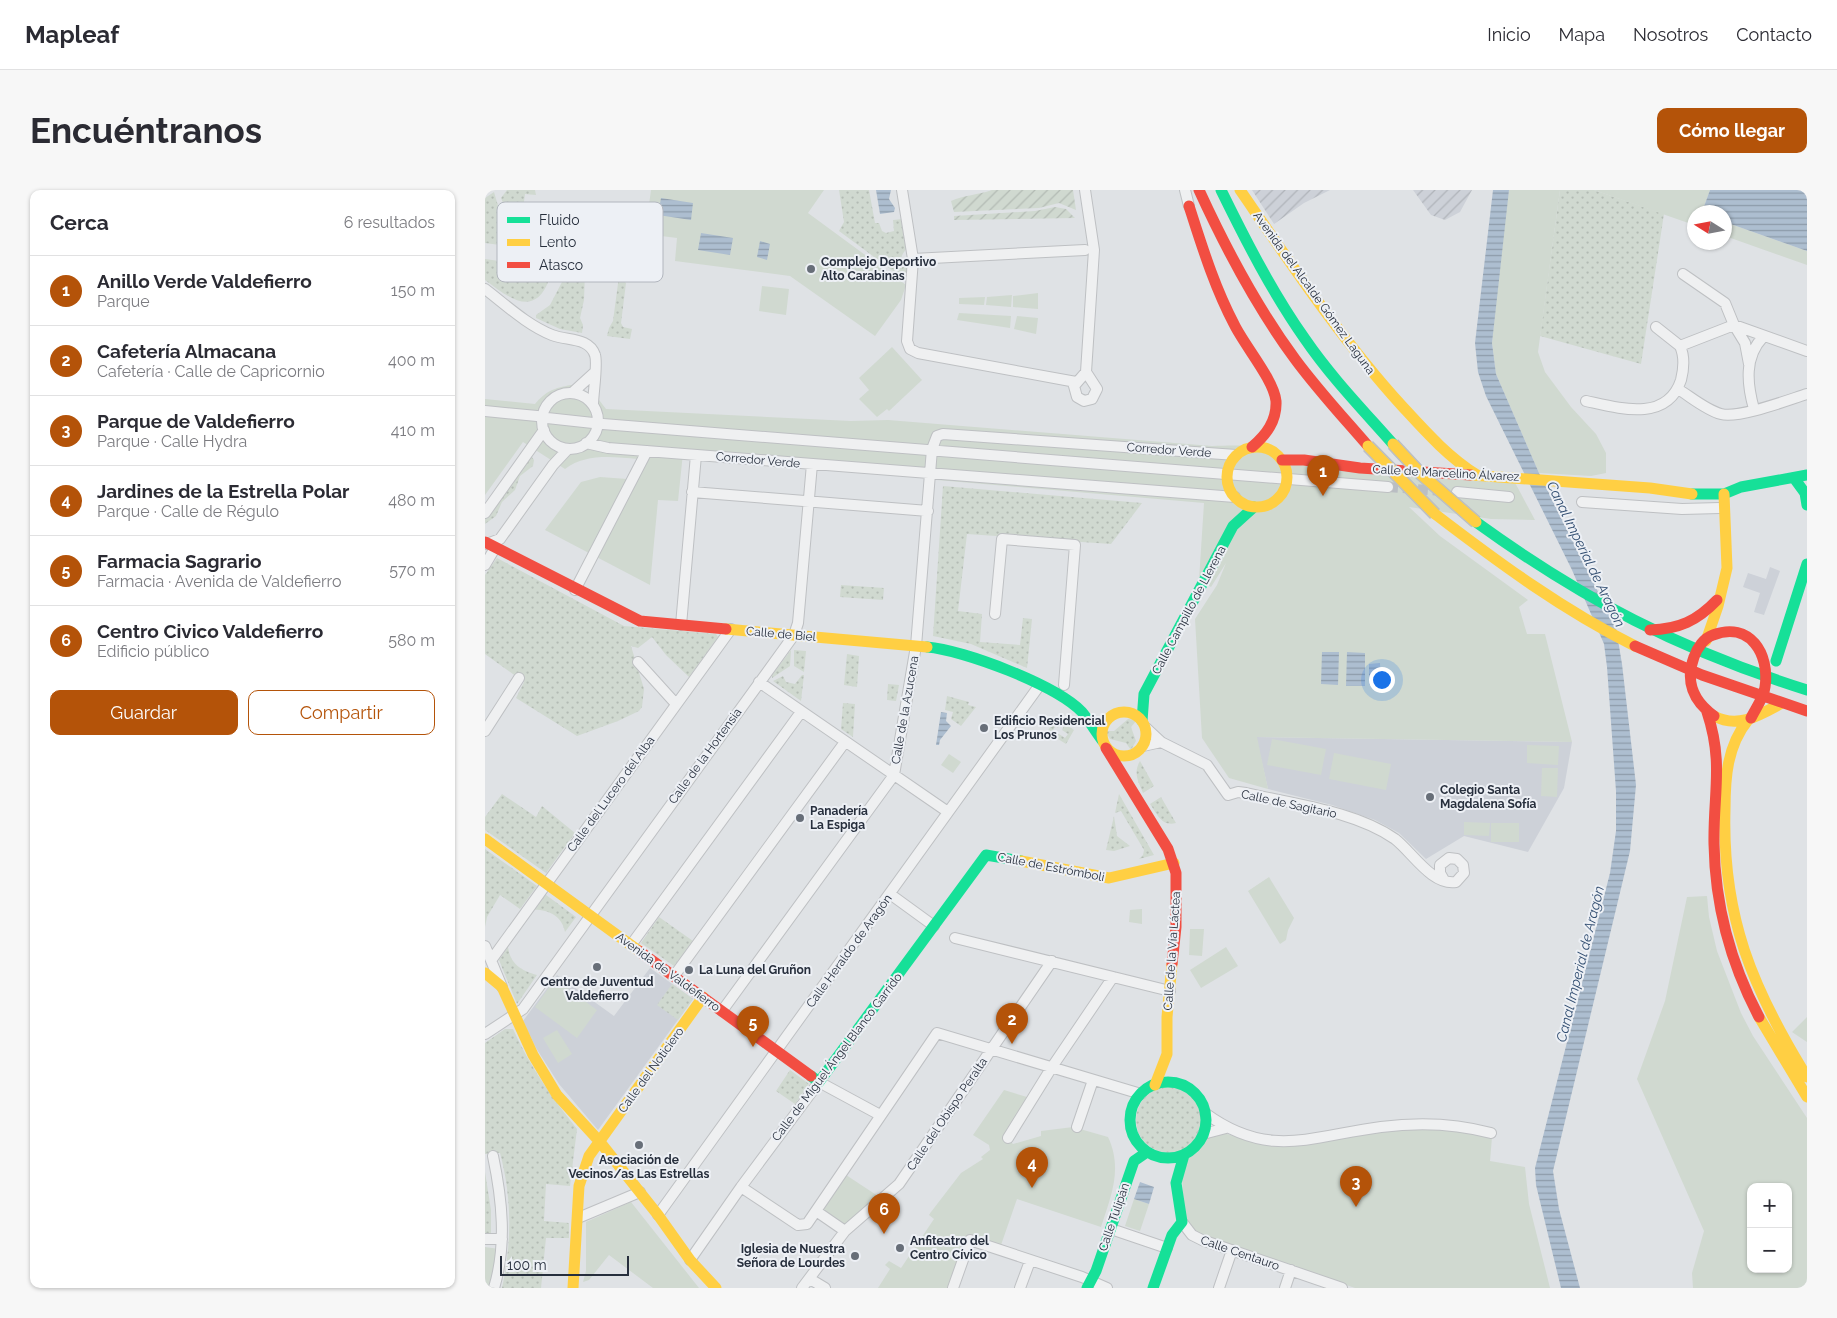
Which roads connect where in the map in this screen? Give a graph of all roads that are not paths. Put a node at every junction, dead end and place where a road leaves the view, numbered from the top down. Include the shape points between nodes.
1 (902, 190) edge
2 (1085, 190) edge
3 (1185, 190) edge
4 (1199, 190) edge
5 (1221, 190) edge
6 (1240, 190) edge
7 (1189, 206) joint
8 (1085, 250) dead end
9 (913, 259) junction
10 (1683, 274) dead end
11 (485, 289) edge
12 (1734, 325) junction
13 (1656, 327) dead end
14 (1763, 337) junction
15 (1679, 346) junction
16 (1807, 352) edge
17 (1749, 364) junction
18 (1086, 372) junction
19 (595, 373) junction
20 (1076, 382) junction
21 (1678, 389) junction
22 (572, 393) junction
23 (1807, 394) edge
24 (1586, 401) dead end
25 (593, 405) junction
26 (1754, 410) junction
27 (485, 411) edge
28 (544, 430) junction
29 (586, 444) junction
30 (1252, 447) junction
31 (568, 448) junction
32 (932, 449) junction
33 (647, 451) junction
34 (696, 455) junction
35 (1236, 455) junction
36 (1282, 460) junction
37 (1304, 460) junction
38 (811, 464) junction
39 (930, 473) junction
40 (1227, 474) junction
41 (1287, 475) junction
42 (1478, 475) junction
43 (1807, 476) edge
44 (1794, 478) junction
45 (1388, 487) tunnel mouth
46 (1741, 487) junction
47 (1649, 488) junction
48 (692, 492) junction
49 (1457, 492) dead end
50 (1724, 494) junction
51 (1806, 495) edge
52 (1509, 497) dead end
53 (1236, 498) junction
54 (808, 501) junction
55 (1582, 502) dead end
56 (1254, 507) junction
57 (1720, 508) dead end
58 (928, 511) junction
59 (485, 513) edge
60 (1233, 526) junction
61 (495, 545) edge
62 (1807, 564) edge
63 (485, 565) edge
64 (575, 590) junction
65 (1718, 600) junction
66 (995, 614) dead end
67 (681, 626) junction
68 (1646, 628) junction
69 (731, 629) junction
70 (794, 635) junction
71 (1706, 641) junction
72 (916, 646) junction
73 (1696, 651) junction
74 (1776, 661) junction
75 (638, 662) dead end
76 (1689, 670) junction
77 (519, 678) dead end
78 (1773, 679) junction
79 (759, 682) junction
80 (1064, 685) dead end
81 (1039, 686) junction
82 (1807, 690) edge
83 (1144, 694) junction
84 (1766, 698) junction
85 (1782, 703) junction
86 (676, 704) junction
87 (1081, 711) junction
88 (1124, 711) junction
89 (1807, 711) edge
90 (801, 712) junction
91 (1707, 712) junction
92 (1112, 715) junction
93 (1750, 719) junction
94 (1144, 725) junction
95 (485, 732) edge
96 (845, 742) junction
97 (1161, 742) junction
98 (1104, 744) junction
99 (1139, 749) junction
100 (894, 775) junction
101 (1130, 785) junction
102 (948, 812) junction
103 (485, 839) edge
104 (1168, 849) joint
105 (986, 855) joint
106 (1443, 862) junction
107 (1174, 863) junction
108 (1422, 866) junction
109 (1444, 880) junction
110 (546, 883) junction
111 (890, 894) junction
112 (590, 916) junction
113 (934, 926) junction
114 (955, 938) dead end
115 (631, 945) junction
116 (485, 946) edge
117 (492, 959) junction
118 (1052, 961) junction
119 (485, 973) edge
120 (674, 976) junction
121 (1113, 977) junction
122 (503, 987) junction
123 (1170, 991) junction
124 (703, 997) junction
125 (722, 1011) junction
126 (514, 1016) junction
127 (485, 1034) edge
128 (991, 1048) junction
129 (777, 1051) junction
130 (1167, 1054) junction
131 (1052, 1067) junction
132 (1807, 1077) edge
133 (1093, 1080) junction
134 (819, 1082) junction
135 (1155, 1085) junction
136 (1181, 1085) junction
137 (1141, 1094) junction
138 (1807, 1097) edge
139 (1205, 1113) junction
140 (880, 1115) junction
141 (1077, 1127) dead end
142 (1226, 1128) junction
143 (1491, 1133) dead end
144 (1203, 1134) junction
145 (1008, 1138) dead end
146 (599, 1142) junction
147 (1147, 1152) junction
148 (1184, 1155) junction
149 (493, 1156) dead end
150 (1161, 1158) junction
151 (1176, 1183) junction
152 (741, 1187) junction
153 (641, 1192) junction
154 (816, 1212) junction
155 (658, 1215) junction
156 (578, 1218) junction
157 (1182, 1222) junction
158 (1111, 1229) junction
159 (845, 1231) junction
160 (485, 1239) edge
161 (502, 1239) junction
162 (1167, 1248) junction
163 (1232, 1250) junction
164 (690, 1260) junction
165 (1030, 1261) junction
166 (1291, 1270) junction
167 (809, 1279) junction
168 (1089, 1285) edge
169 (494, 1288) edge
170 (573, 1288) edge
171 (716, 1288) edge
172 (802, 1288) edge
173 (825, 1288) edge
174 (953, 1288) edge
175 (1020, 1288) edge
176 (1107, 1288) edge
177 (1153, 1288) edge
178 (1219, 1288) edge
179 (1285, 1288) edge
180 (1342, 1288) edge

1 - 9 street
2 - 18 street via 1094,250
3 - 7 street
4 - 76 street, bridge via 1223,243 1263,311 1310,379 1368,446 1435,514 1498,563 1549,597 1639,648
5 - 68 street, Avenida del Alcalde Gómez Laguna, bridge via 1261,268 1306,340 1335,378 1421,474 1476,522 1545,570 1583,595
6 - 42 street, Avenida del Alcalde Gómez Laguna via 1360,358 1445,452
7 - 30 street via 1211,275 1277,402 1270,430
8 - 9 street
9 - 20 street via 907,341 910,349 917,353
10 - 12 street via 1725,303
11 - 19 street via 539,329 585,343 596,356
12 - 14 street
12 - 15 street
12 - 17 street via 1745,343
13 - 15 street
14 - 16 street
14 - 17 street via 1753,347
15 - 21 street via 1684,368
17 - 26 street
18 - 20 street
18 - 20 street via 1096,385 1095,396 1080,400 1074,390
19 - 22 street
19 - 25 street
21 - 24 street via 1664,404 1643,410 1623,410
21 - 26 street via 1719,414
22 - 25 street
22 - 28 street via 559,395 547,406 543,417
23 - 26 street
25 - 29 street via 598,423
27 - 32 street, Corredor Verde
28 - 31 street via 556,445
28 - 59 street
29 - 31 street, Corredor Verde
29 - 33 street, Corredor Verde
30 - 35 street
30 - 36 street via 1269,449
31 - 61 street
32 - 35 street, Corredor Verde via 935,438 943,434
32 - 39 street
32 - 40 street, Corredor Verde
33 - 34 street, Corredor Verde
33 - 64 street
34 - 38 street, Corredor Verde
34 - 48 street
35 - 40 street
36 - 37 street, Calle de Marcelino Álvarez
36 - 41 street
37 - 41 street
37 - 42 street, Calle de Marcelino Álvarez via 1360,468
38 - 39 street, Corredor Verde
38 - 54 street, Calle de la Hortensia
39 - 53 street, Corredor Verde
39 - 58 street, Calle de la Azucena
40 - 41 street, Corredor Verde
40 - 53 street via 1228,486
41 - 45 street, Calle de Marcelino Álvarez
41 - 56 street via 1278,499 1271,504
42 - 47 street, Calle de Marcelino Álvarez
43 - 44 street, Calle de Marcelino Álvarez
44 - 46 street, Calle de Marcelino Álvarez
44 - 51 street
46 - 47 street, Calle de Marcelino Álvarez
46 - 50 street, Calle de Marcelino Álvarez
47 - 50 street, Calle de Marcelino Álvarez via 1678,493
48 - 54 street
48 - 67 street
49 - 52 street, Calle de Marcelino Álvarez
50 - 65 street via 1728,560
53 - 56 street, Corredor Verde
53 - 60 street, Calle Campillo de Llerena
54 - 58 street
54 - 70 street, Calle de la Hortensia via 798,623
55 - 57 street via 1682,509
56 - 60 street, Calle Campillo de Llerena
58 - 72 street, Calle de la Azucena
60 - 83 street, Calle Campillo de Llerena
61 - 63 street
61 - 64 street, Calle de Biel
62 - 74 street
64 - 67 street, Calle de Biel via 635,619
65 - 68 street via 1693,623 1672,629
65 - 71 street
66 - 80 street via 1002,539 1075,545
67 - 69 street, Calle de Biel
68 - 73 street, Avenida del Alcalde Gómez Laguna
69 - 70 street, Calle de Biel
69 - 86 street, Calle del Lucero del Alba
70 - 72 street, Calle de Biel
70 - 79 street, Calle de la Hortensia
71 - 73 street
71 - 74 street via 1725,632 1751,634 1766,644
72 - 81 street, Calle de Biel via 969,655
72 - 100 street, Calle de la Azucena
73 - 76 street
73 - 78 street, Avenida del Alcalde Gómez Laguna
74 - 78 street
75 - 86 street
76 - 84 street
76 - 91 street via 1691,691
77 - 95 street
78 - 82 street, Avenida del Alcalde Gómez Laguna
78 - 84 street
79 - 90 street
79 - 112 street, Calle de la Hortensia
81 - 87 street, Calle de Biel
81 - 102 street, Calle Heraldo de Aragón
83 - 88 street, Calle Campillo de Llerena
83 - 94 street, Calle Campillo de Llerena
84 - 85 street
84 - 93 street
85 - 89 street
85 - 93 street
86 - 110 street, Calle del Lucero del Alba
87 - 92 street, Calle de Biel
87 - 98 street, Calle de Biel
88 - 92 street
88 - 94 street via 1133,713
90 - 96 street
90 - 115 street
91 - 93 street via 1728,721
91 - 138 street via 1717,749 1714,857 1724,928 1753,1008
92 - 98 street via 1102,728
93 - 132 street via 1737,734 1728,761 1724,832 1728,893 1754,983
94 - 97 street, Calle de Sagitario
94 - 99 street
96 - 100 street
96 - 120 street
97 - 99 street
97 - 108 street, Calle de Sagitario via 1205,763 1228,795 1246,793 1358,820 1396,840
98 - 99 street via 1120,756
98 - 101 street, Calle de Biel
99 - 101 street via 1129,771
100 - 102 street
100 - 125 street, Calle de la Azucena
101 - 104 street, Calle de Biel
102 - 111 street, Calle Heraldo de Aragón
103 - 110 street, Avenida de Valdefierro
104 - 107 street, Calle de la Vía Láctea
105 - 107 street, Calle de Estrómboli via 1109,878
105 - 113 street, Calle de Miguel Ángel Blanco Garrido
106 - 108 street
106 - 109 street via 1439,869
106 - 109 street via 1449,858 1457,859 1464,869 1456,882
107 - 123 street, Calle de la Vía Láctea via 1177,900
108 - 109 street, Calle de Sagitario
110 - 112 street, Avenida de Valdefierro
110 - 117 street, Calle del Lucero del Alba
111 - 113 street
111 - 129 street, Calle Heraldo de Aragón
112 - 115 street, Avenida de Valdefierro
112 - 126 street, Calle de la Hortensia via 523,1009
113 - 134 street, Calle de Miguel Ángel Blanco Garrido
114 - 118 street
115 - 120 street, Avenida de Valdefierro
116 - 117 street
117 - 122 street
118 - 121 street
118 - 128 street, Calle del Obispo Peralta
119 - 122 street
120 - 124 street, Avenida de Valdefierro
121 - 123 street
121 - 131 street
122 - 126 street
123 - 130 street, Calle de la Vía Láctea
124 - 125 street, Avenida de Valdefierro
124 - 146 street, Calle del Noticiero
125 - 129 street, Avenida de Valdefierro
126 - 127 street, Calle de la Hortensia
126 - 146 street via 544,1076 569,1111
128 - 131 street
128 - 140 street via 935,1034
128 - 159 street, Calle del Obispo Peralta via 899,1184
129 - 134 street, Avenida de Valdefierro
129 - 155 street, Calle Heraldo de Aragón
130 - 135 street, Calle de la Vía Láctea
130 - 136 street, Calle de la Vía Láctea
131 - 133 street
131 - 145 street
133 - 137 street
133 - 141 street
134 - 140 street, Avenida de Valdefierro
134 - 152 street, Calle de Miguel Ángel Blanco Garrido
135 - 136 street
135 - 137 street
136 - 139 street via 1194,1093
137 - 147 street via 1133,1107 1131,1128
139 - 142 street
139 - 144 street
140 - 154 street
142 - 143 street via 1259,1138 1289,1142 1409,1124 1457,1125
142 - 144 street
144 - 148 street
146 - 153 street
146 - 156 street, Calle del Noticiero via 579,1179
147 - 150 street
147 - 158 street, Calle Tulipán via 1134,1161
148 - 150 street
148 - 151 street
149 - 161 street via 500,1195
150 - 151 street via 1170,1168
151 - 157 street
152 - 154 street via 798,1225 807,1224
152 - 164 street, Calle de Miguel Ángel Blanco Garrido
153 - 155 street
153 - 156 street
154 - 159 street
155 - 164 street
156 - 170 street, Calle del Noticiero via 578,1258
157 - 162 street
157 - 163 street, Calle Centauro via 1196,1238
158 - 162 street
158 - 168 street, Calle Tulipán
159 - 167 street, Calle del Obispo Peralta
160 - 161 street
161 - 169 street
162 - 177 street
163 - 166 street, Calle Centauro
163 - 178 street
164 - 171 street
165 - 168 street
165 - 174 street via 970,1240
165 - 175 street
166 - 179 street
166 - 180 street, Calle Centauro
167 - 172 street, Calle del Obispo Peralta
167 - 173 street
168 - 176 street

